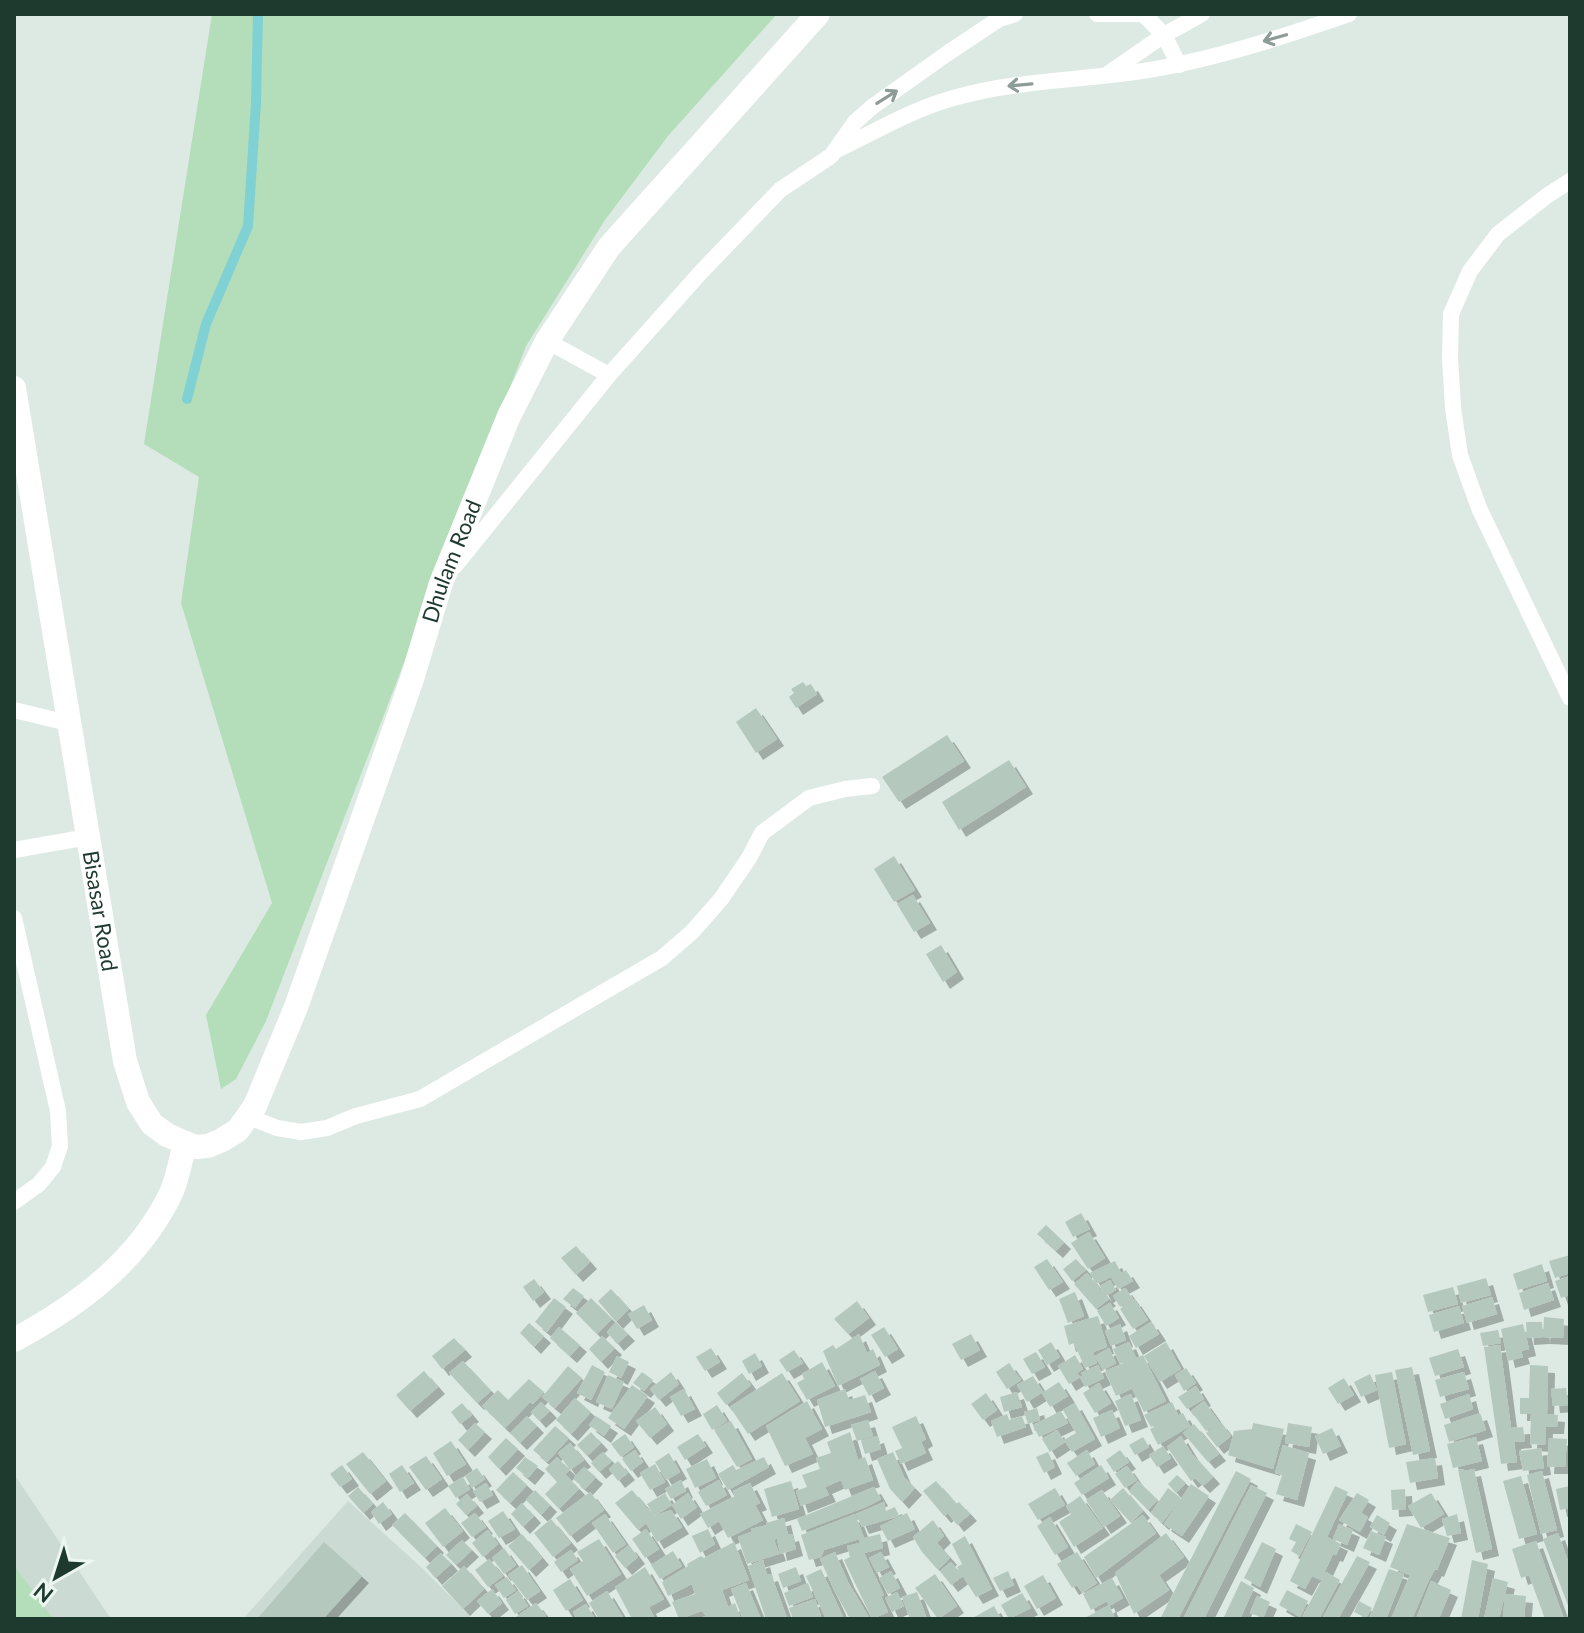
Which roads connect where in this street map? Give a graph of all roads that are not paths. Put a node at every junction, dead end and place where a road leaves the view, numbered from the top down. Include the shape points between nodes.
1 (1031, 14) edge
2 (1097, 14) edge
3 (1202, 14) edge
4 (1349, 14) edge
5 (818, 15) edge
6 (1146, 15) edge
7 (1007, 17) edge
8 (1164, 35) junction
9 (1179, 65) junction
10 (1105, 75) junction
11 (833, 152) junction
12 (1570, 181) edge
13 (547, 341) junction
14 (609, 375) junction
15 (14, 388) edge
16 (18, 445) edge
17 (441, 583) junction
18 (1570, 698) edge
19 (14, 710) edge
20 (68, 723) junction
21 (872, 786) dead end
22 (88, 837) junction
23 (14, 850) edge
24 (14, 918) edge
25 (247, 1116) junction
26 (185, 1143) junction
27 (14, 1202) edge
28 (14, 1340) edge

1 - 7 lane
2 - 6 lane
3 - 8 lane
4 -> 9 lane
5 - 13 street, Dhulam Road via 609,247
6 - 8 lane
11 -> 7 lane via 872,107
8 - 9 lane
8 - 10 lane
9 - 10 lane
10 -> 11 lane via 956,97
11 - 14 lane via 780,190
12 - 18 lane via 1498,234 1470,271 1451,314 1450,359 1460,455 1474,495
13 - 14 lane
13 - 17 street, Dhulam Road via 509,416
14 - 17 lane
15 - 16 street, Bisasar Road
16 - 20 street, Bisasar Road
17 - 25 street, Dhulam Road via 296,1007
19 - 20 lane
20 - 22 street, Bisasar Road
21 - 25 lane via 809,798 762,833 721,899 662,958 420,1099 301,1132
22 - 23 lane
22 - 26 street, Bisasar Road via 125,1061 138,1102 152,1124
24 - 27 lane via 58,1111 60,1146 53,1167
25 - 26 street, Dhulam Road via 222,1140 196,1147
26 - 28 street via 173,1189 123,1263 96,1288

